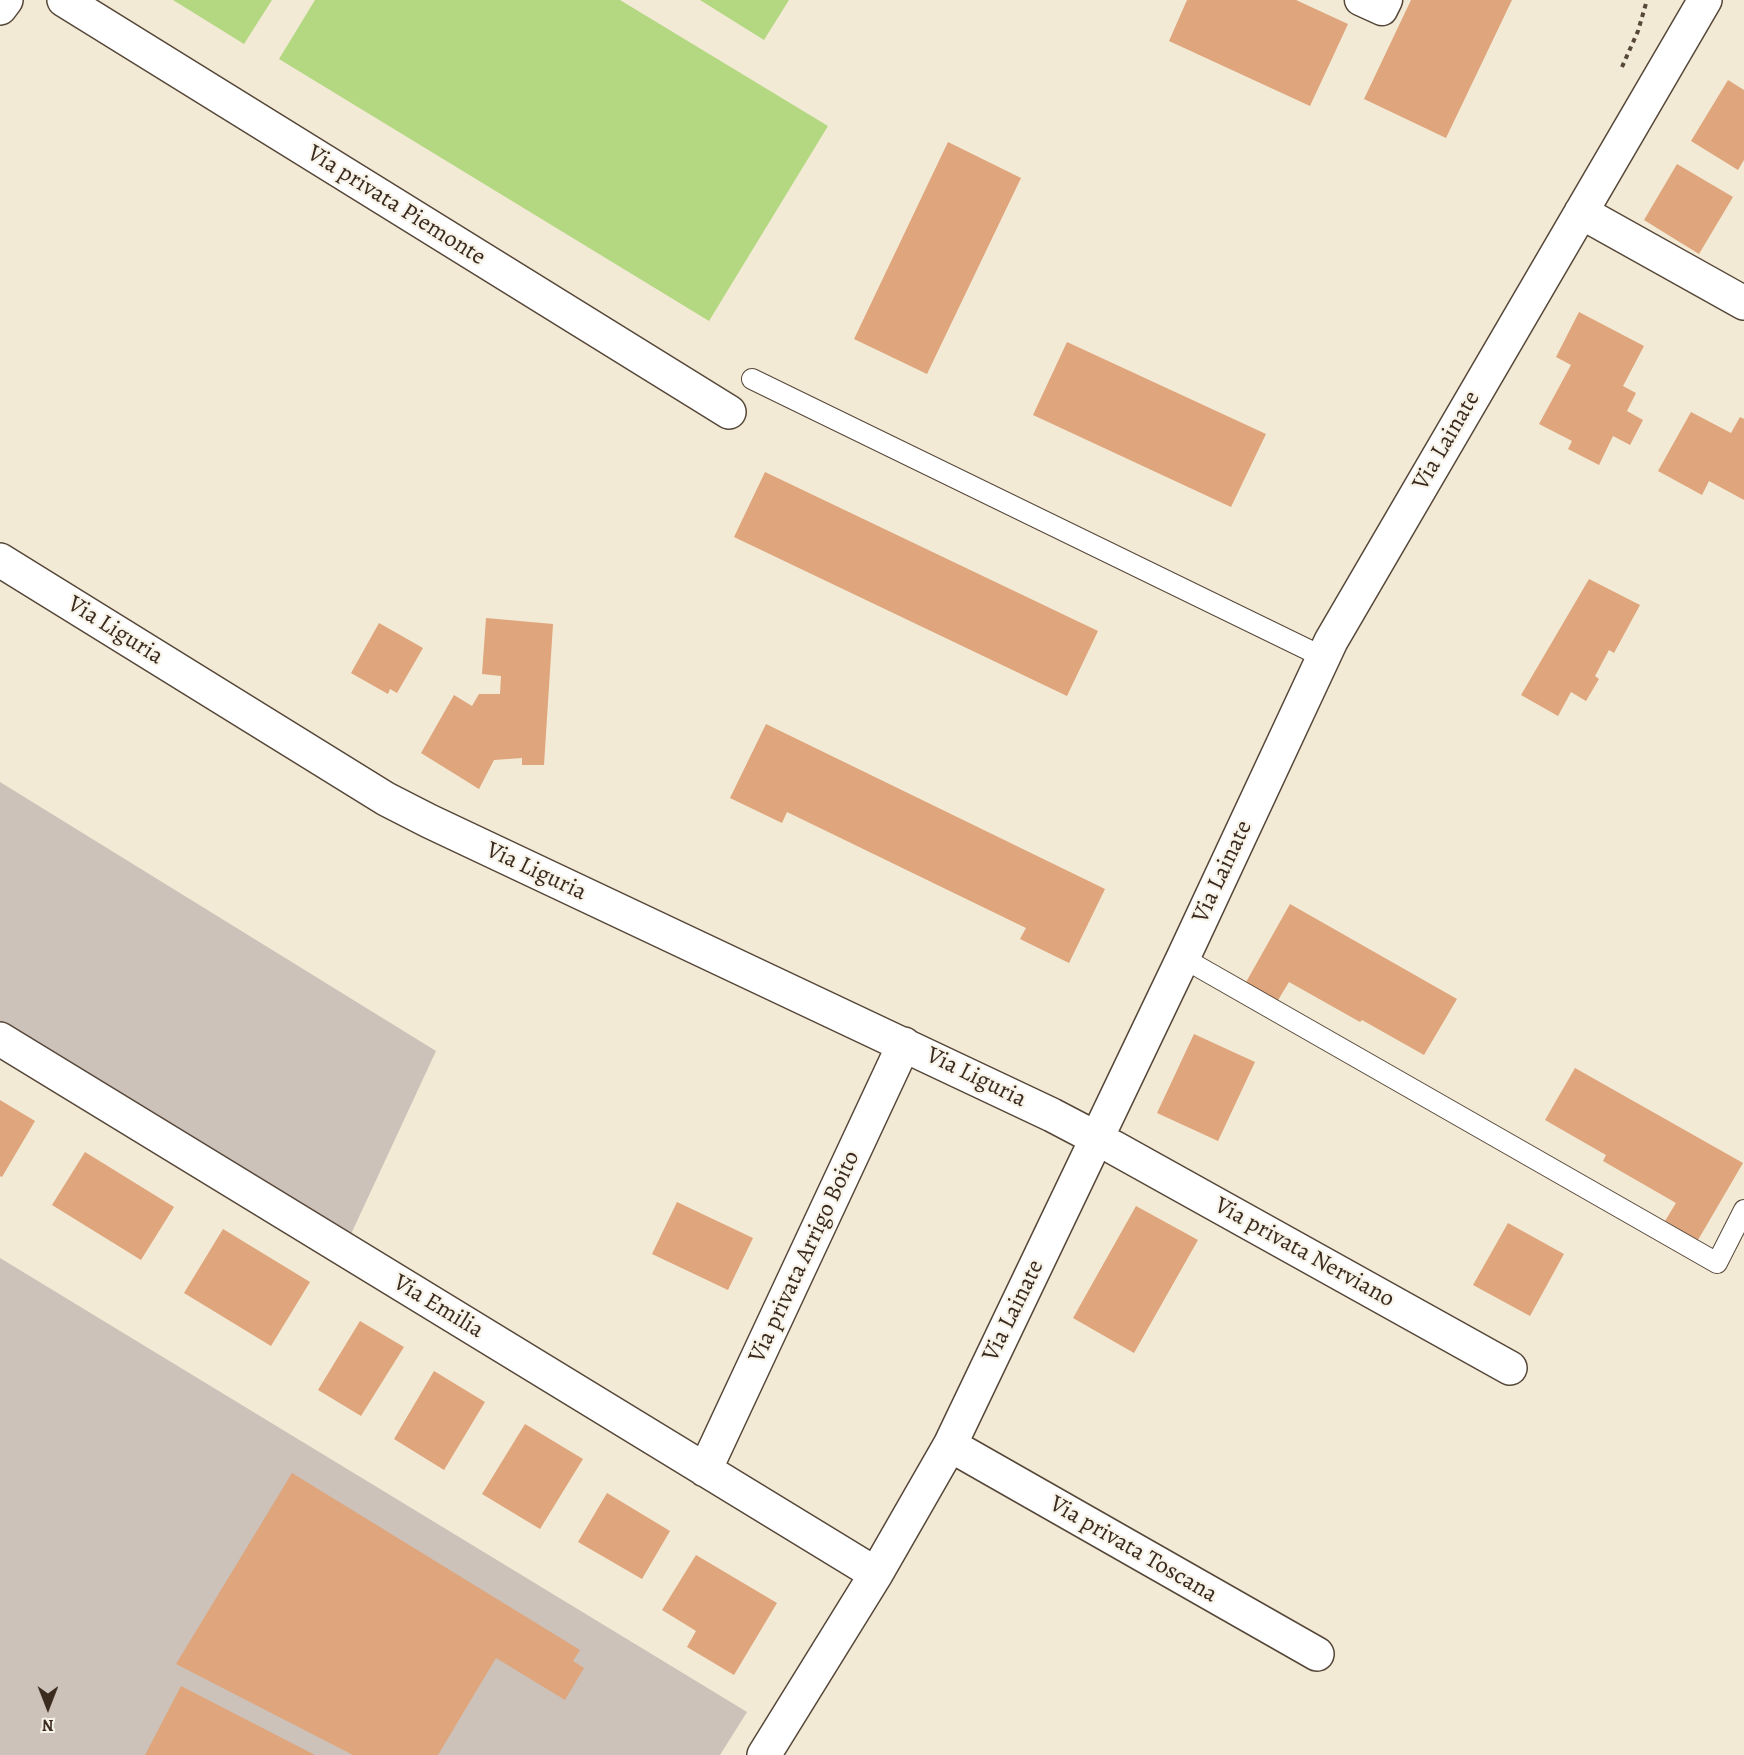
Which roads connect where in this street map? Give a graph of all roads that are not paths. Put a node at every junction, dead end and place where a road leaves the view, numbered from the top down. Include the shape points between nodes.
1 (6, 0) edge
2 (64, 0) edge
3 (1360, 0) edge
4 (1387, 0) edge
5 (1705, 0) edge
6 (0, 8) edge
7 (1581, 212) junction
8 (1744, 303) edge
9 (752, 380) dead end
10 (729, 412) dead end
11 (0, 560) edge
12 (1323, 657) junction
13 (1183, 958) junction
14 (0, 1039) edge
15 (904, 1044) junction
16 (1097, 1138) junction
17 (1744, 1210) edge
18 (1510, 1368) dead end
19 (950, 1445) junction
20 (705, 1470) junction
21 (876, 1574) junction
22 (1317, 1654) dead end
23 (764, 1755) edge

1 - 6 street
2 - 10 street, Via privata Piemonte
3 - 4 street via 1382,10
5 - 7 street, Via Lainate
7 - 8 street
7 - 12 street, Via Lainate
9 - 12 lane
11 - 15 street, Via Liguria via 386,799
12 - 13 street, Via Lainate
13 - 16 street, Via Lainate
13 - 17 lane via 1717,1263
14 - 20 street, Via Emilia
15 - 16 street, Via Liguria
15 - 20 street, Via privata Arrigo Boito
16 - 18 street, Via privata Nerviano
16 - 19 street, Via Lainate
19 - 21 street, Via Lainate
19 - 22 street, Via privata Toscana
20 - 21 street, Via Emilia
21 - 23 street, Via Lainate

